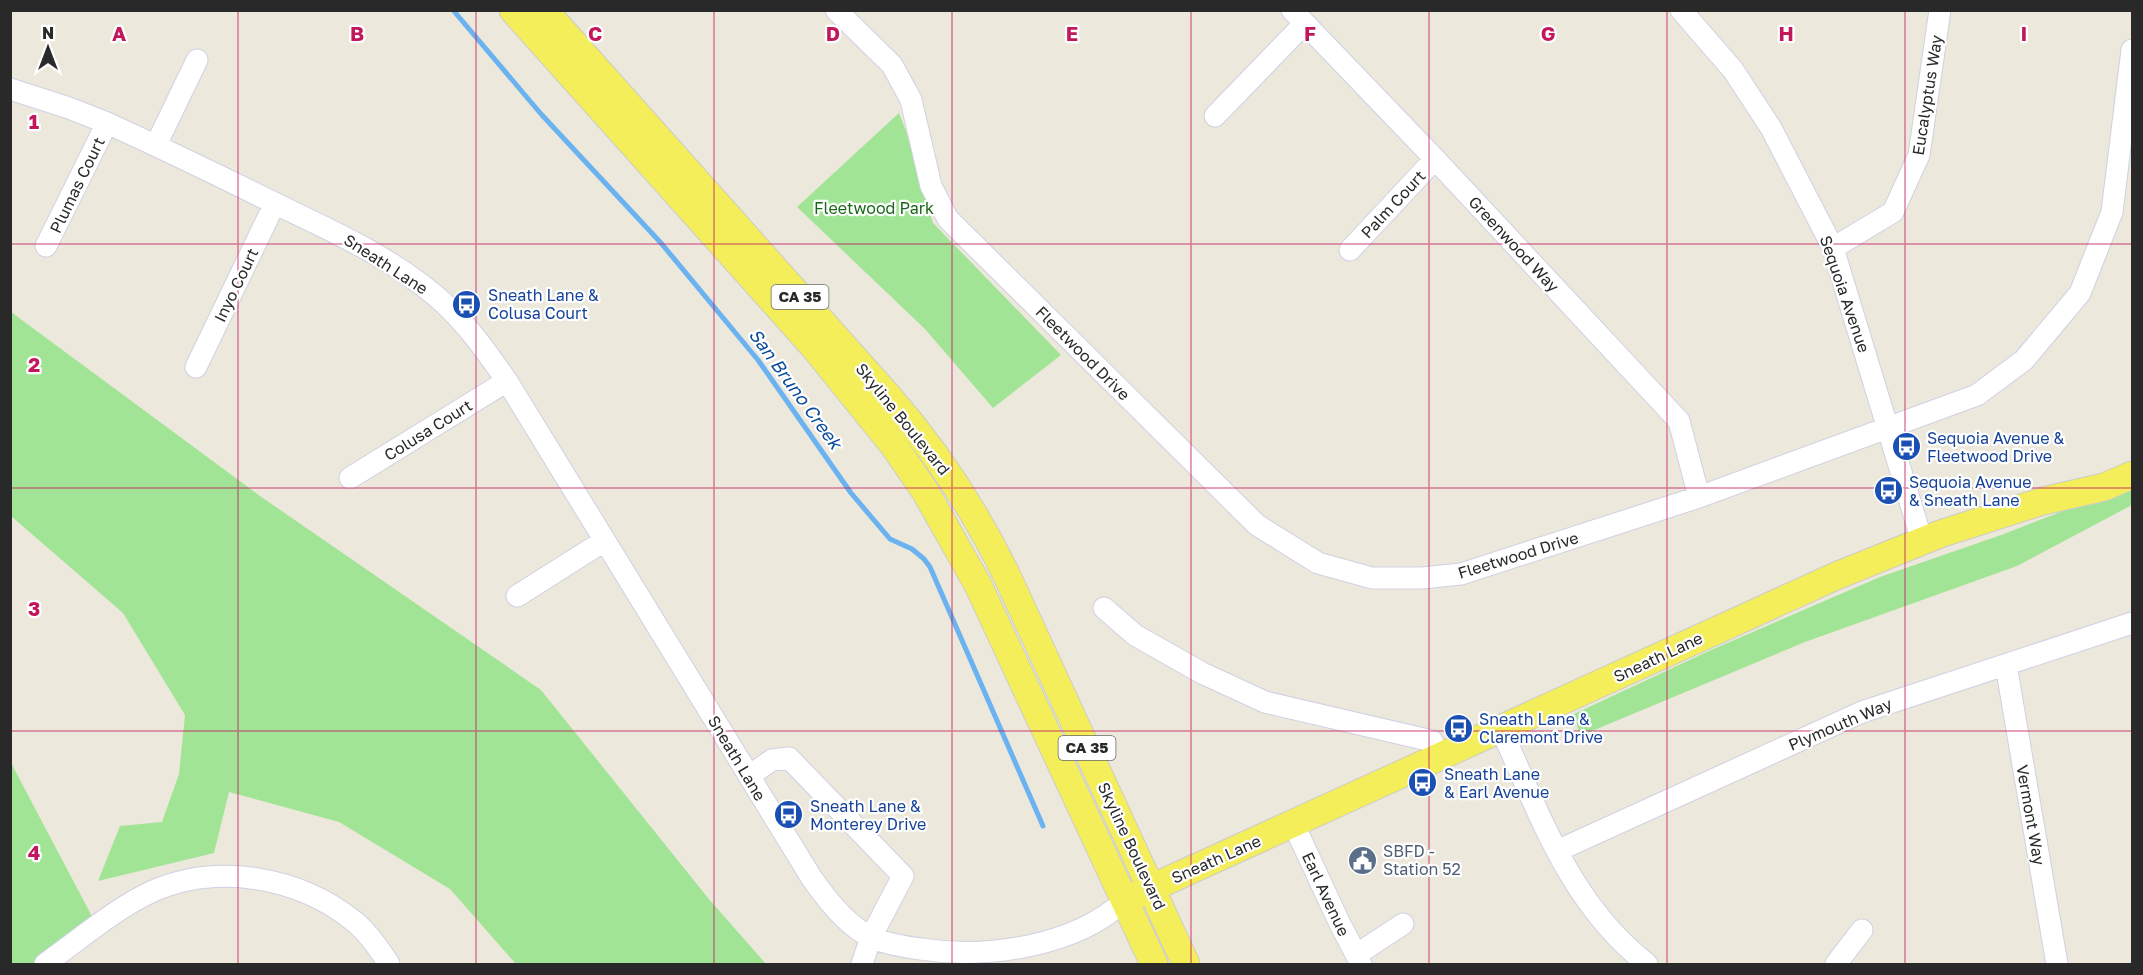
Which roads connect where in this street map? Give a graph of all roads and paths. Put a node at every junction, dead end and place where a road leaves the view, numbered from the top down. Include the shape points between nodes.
1 (513, 10) edge
2 (543, 10) edge
3 (836, 10) edge
4 (1681, 10) edge
5 (1940, 10) edge
6 (1298, 17) edge
7 (2133, 50) edge
8 (197, 60) dead end
9 (10, 89) edge
10 (1215, 116) dead end
11 (107, 123) junction
12 (2128, 127) edge
13 (156, 145) junction
14 (1435, 159) junction
15 (275, 203) junction
16 (46, 246) dead end
17 (1833, 248) junction
18 (1350, 250) dead end
19 (196, 367) dead end
20 (507, 381) junction
21 (1889, 429) junction
22 (2133, 458) edge
23 (2133, 475) edge
24 (350, 478) dead end
25 (1699, 497) junction
26 (2043, 501) junction
27 (604, 541) junction
28 (1922, 541) junction
29 (517, 596) dead end
30 (1104, 608) dead end
31 (2133, 622) edge
32 (2006, 664) junction
33 (1501, 729) junction
34 (1439, 757) junction
35 (748, 776) junction
36 (1293, 824) junction
37 (1557, 851) junction
38 (1151, 888) junction
39 (1124, 901) junction
40 (1403, 924) dead end
41 (1862, 930) dead end
42 (872, 937) junction
43 (1358, 960) edge
44 (45, 964) edge
45 (389, 964) edge
46 (862, 964) edge
47 (1154, 964) edge
48 (1186, 964) edge
49 (1647, 964) edge
50 (1836, 964) edge
51 (2057, 964) edge

1 - 39 main road, Skyline Boulevard / CA 35 via 814,347 904,460 978,585
2 - 38 main road, Skyline Boulevard / CA 35 via 888,396 933,452 991,543
3 - 25 street, Fleetwood Drive via 897,74 910,100 931,186 948,219 1257,525 1318,563 1372,578 1461,574
4 - 17 street, Sequoia Avenue via 1733,70 1771,128
5 - 17 street, Eucalyptus Way via 1915,164 1893,212
6 - 10 street
6 - 14 street, Greenwood Way
7 - 12 street, Fleetwood Drive
8 - 13 street
9 - 11 street, Sneath Lane
11 - 13 street, Sneath Lane
11 - 16 street, Plumas Court
12 - 21 street, Fleetwood Drive via 2112,212 2080,293 2024,360 1977,395
13 - 15 street, Sneath Lane
14 - 18 street, Palm Court
14 - 25 street, Greenwood Way via 1679,421
15 - 19 street, Inyo Court
15 - 20 street, Sneath Lane via 346,237 406,273 463,323
17 - 21 street, Sequoia Avenue
20 - 24 street, Colusa Court
20 - 27 street, Sneath Lane
21 - 25 street, Fleetwood Drive
21 - 28 street, Sequoia Avenue
22 - 26 main road, Sneath Lane
23 - 26 main road, Sneath Lane via 2079,494
26 - 28 main road, Sneath Lane
27 - 29 street
27 - 35 street, Sneath Lane
28 - 33 main road, Sneath Lane via 1818,584
30 - 34 street via 1135,635 1202,673 1265,702 1432,741
31 - 32 street, Plymouth Way
32 - 37 street, Plymouth Way via 1862,712
32 - 51 street, Vermont Way
33 - 34 main road, Sneath Lane
33 - 37 street
34 - 36 main road, Sneath Lane
35 - 42 street, Sneath Lane via 828,902
35 - 42 street via 772,760 789,758 903,876
36 - 38 main road, Sneath Lane
36 - 43 street, Earl Avenue
37 - 49 street via 1594,912
38 - 39 main road, Sneath Lane
38 - 48 main road, Skyline Boulevard / CA 35
39 - 42 street, Sneath Lane via 1112,912 1071,933 1038,945 1002,951 932,951
39 - 47 main road, Skyline Boulevard / CA 35
40 - 43 street
41 - 50 street
42 - 46 street
44 - 45 street via 152,892 186,880 224,877 258,878 295,887 327,902 356,923

